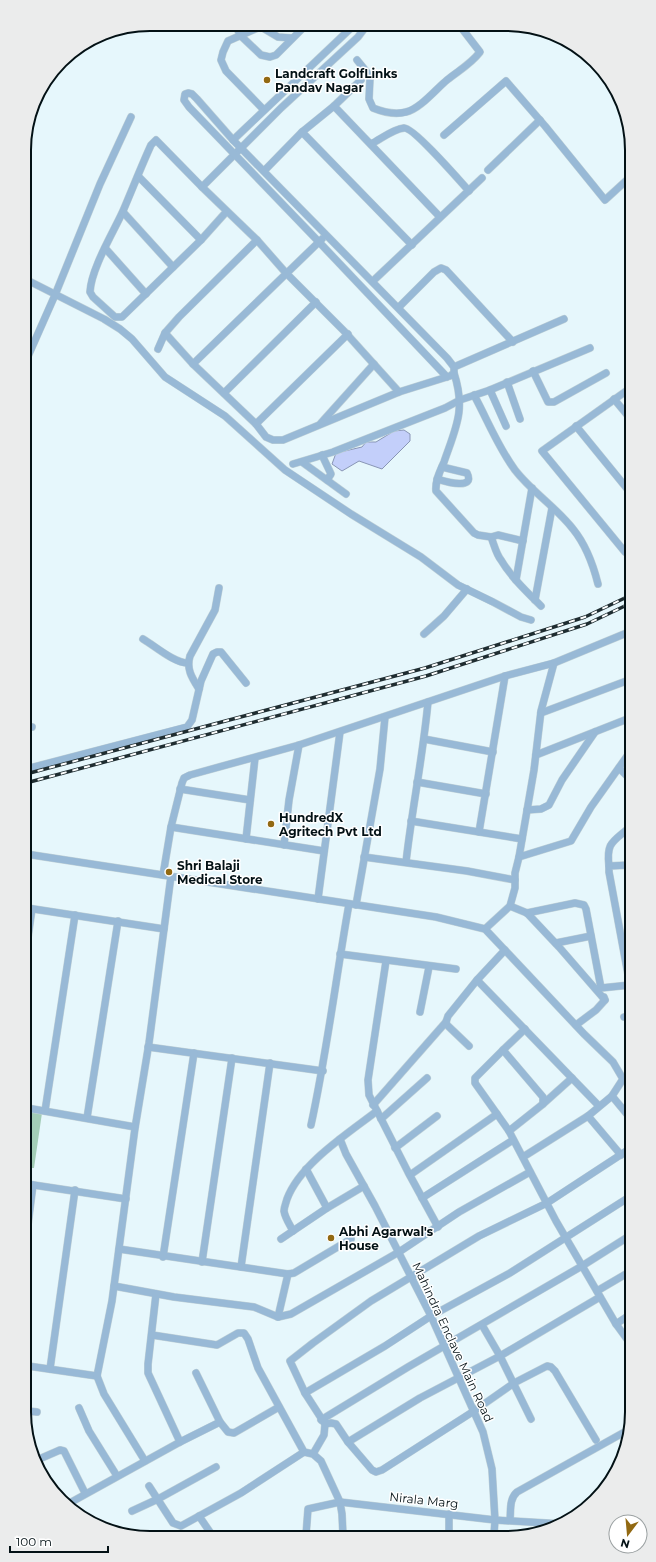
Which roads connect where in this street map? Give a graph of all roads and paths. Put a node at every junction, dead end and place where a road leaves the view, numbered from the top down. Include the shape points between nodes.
1 (239, 31) edge
2 (250, 31) edge
3 (269, 31) edge
4 (300, 31) edge
5 (362, 31) edge
6 (464, 31) edge
7 (345, 33) edge
8 (241, 36) junction
9 (292, 38) junction
10 (357, 60) dead end
11 (361, 80) dead end
12 (334, 106) junction
13 (264, 110) junction
14 (131, 117) dead end
15 (540, 120) junction
16 (302, 132) junction
17 (444, 135) dead end
18 (233, 140) junction
19 (371, 144) junction
20 (241, 148) junction
21 (235, 154) junction
22 (488, 170) dead end
23 (264, 171) junction
24 (138, 176) junction
25 (482, 178) dead end
26 (625, 181) edge
27 (202, 187) junction
28 (469, 191) junction
29 (227, 211) junction
30 (123, 212) junction
31 (440, 217) junction
32 (327, 234) junction
33 (201, 240) junction
34 (257, 240) junction
35 (319, 242) junction
36 (412, 245) junction
37 (105, 248) junction
38 (173, 267) junction
39 (286, 273) junction
40 (373, 281) junction
41 (31, 282) edge
42 (146, 294) junction
43 (55, 295) junction
44 (316, 302) junction
45 (399, 307) junction
46 (564, 319) dead end
47 (165, 333) junction
48 (348, 334) junction
49 (512, 342) junction
50 (590, 348) dead end
51 (31, 349) edge
52 (158, 349) dead end
53 (193, 364) junction
54 (374, 364) junction
55 (454, 370) junction
56 (533, 371) junction
57 (606, 373) dead end
58 (447, 377) junction
59 (507, 382) junction
60 (490, 390) junction
61 (399, 392) junction
62 (625, 392) edge
63 (224, 393) junction
64 (474, 395) junction
65 (614, 399) junction
66 (460, 400) junction
67 (625, 412) edge
68 (520, 419) dead end
69 (256, 424) junction
70 (320, 425) junction
71 (506, 426) dead end
72 (576, 426) junction
73 (322, 455) junction
74 (302, 462) junction
75 (293, 464) dead end
76 (442, 467) junction
77 (437, 479) junction
78 (327, 480) junction
79 (625, 486) edge
80 (532, 488) junction
81 (346, 494) dead end
82 (552, 508) junction
83 (491, 537) junction
84 (523, 541) junction
85 (625, 552) edge
86 (516, 580) junction
87 (598, 584) dead end
88 (219, 588) dead end
89 (467, 589) junction
90 (531, 620) dead end
91 (424, 634) dead end
92 (625, 634) edge
93 (143, 639) dead end
94 (188, 663) junction
95 (554, 663) junction
96 (505, 676) junction
97 (625, 682) edge
98 (246, 683) dead end
99 (199, 689) junction
100 (428, 702) junction
101 (541, 713) junction
102 (385, 717) junction
103 (625, 720) edge
104 (340, 732) junction
105 (594, 732) junction
106 (424, 739) junction
107 (299, 745) junction
108 (493, 752) junction
109 (536, 754) junction
110 (255, 758) junction
111 (625, 759) edge
112 (31, 768) edge
113 (619, 768) junction
114 (625, 774) edge
115 (417, 782) junction
116 (180, 789) junction
117 (486, 794) junction
118 (250, 800) junction
119 (527, 810) junction
120 (411, 821) junction
121 (171, 827) junction
122 (479, 832) junction
123 (625, 832) edge
124 (246, 839) junction
125 (522, 839) junction
126 (284, 845) junction
127 (324, 851) junction
128 (31, 855) edge
129 (364, 857) junction
130 (519, 857) junction
131 (406, 862) junction
132 (625, 865) edge
133 (609, 866) junction
134 (167, 876) junction
135 (515, 880) junction
136 (318, 899) junction
137 (353, 905) junction
138 (510, 906) junction
139 (31, 909) edge
140 (527, 913) junction
141 (75, 915) junction
142 (118, 921) junction
143 (164, 929) junction
144 (485, 929) junction
145 (591, 936) junction
146 (556, 943) junction
147 (505, 950) junction
148 (340, 954) junction
149 (625, 958) edge
150 (386, 961) junction
151 (429, 967) junction
152 (456, 969) dead end
153 (477, 980) junction
154 (625, 986) edge
155 (601, 988) junction
156 (605, 1000) junction
157 (420, 1012) dead end
158 (446, 1022) junction
159 (576, 1026) junction
160 (525, 1029) junction
161 (469, 1046) dead end
162 (148, 1048) junction
163 (503, 1050) junction
164 (194, 1053) junction
165 (232, 1058) junction
166 (270, 1063) junction
167 (323, 1070) junction
168 (427, 1078) dead end
169 (572, 1078) junction
170 (612, 1096) junction
171 (543, 1104) junction
172 (599, 1106) junction
173 (375, 1108) junction
174 (31, 1109) edge
175 (46, 1111) junction
176 (625, 1112) edge
177 (497, 1114) junction
178 (437, 1116) dead end
179 (588, 1116) junction
180 (88, 1118) junction
181 (381, 1119) junction
182 (311, 1125) dead end
183 (136, 1127) junction
184 (509, 1131) junction
185 (340, 1139) junction
186 (513, 1140) junction
187 (396, 1148) junction
188 (625, 1152) edge
189 (621, 1155) junction
190 (523, 1157) junction
191 (306, 1169) junction
192 (530, 1172) junction
193 (410, 1175) junction
194 (31, 1184) edge
195 (364, 1186) junction
196 (75, 1190) junction
197 (422, 1198) junction
198 (126, 1199) junction
199 (625, 1200) edge
200 (547, 1203) junction
201 (327, 1208) junction
202 (438, 1227) junction
203 (293, 1231) junction
204 (566, 1238) junction
205 (625, 1238) edge
206 (281, 1239) dead end
207 (351, 1239) dead end
208 (119, 1249) junction
209 (399, 1252) junction
210 (163, 1256) junction
211 (202, 1262) junction
212 (582, 1266) junction
213 (241, 1267) junction
214 (288, 1274) junction
215 (625, 1275) edge
216 (412, 1277) junction
217 (114, 1286) junction
218 (156, 1294) junction
219 (598, 1294) junction
220 (278, 1316) junction
221 (431, 1316) junction
222 (625, 1318) edge
223 (482, 1324) junction
224 (616, 1324) junction
225 (152, 1335) junction
226 (625, 1336) edge
227 (445, 1346) junction
228 (500, 1356) junction
229 (31, 1366) edge
230 (50, 1369) junction
231 (196, 1373) dead end
232 (97, 1376) junction
233 (459, 1377) junction
234 (514, 1383) junction
235 (305, 1393) junction
236 (278, 1407) junction
237 (79, 1408) dead end
238 (31, 1411) edge
239 (474, 1411) junction
240 (37, 1412) dead end
241 (532, 1419) dead end
242 (220, 1422) junction
243 (323, 1422) junction
244 (623, 1433) edge
245 (596, 1440) dead end
246 (180, 1442) junction
247 (348, 1442) junction
248 (304, 1452) junction
249 (313, 1454) junction
250 (40, 1459) edge
251 (145, 1461) junction
252 (216, 1467) dead end
253 (117, 1476) junction
254 (149, 1486) dead end
255 (85, 1493) junction
256 (158, 1499) junction
257 (72, 1501) edge
258 (340, 1502) junction
259 (132, 1511) dead end
260 (450, 1514) junction
261 (198, 1516) junction
262 (495, 1520) junction
263 (510, 1520) junction
264 (549, 1523) edge
265 (209, 1531) edge
266 (306, 1531) edge
267 (342, 1531) edge
268 (449, 1531) edge
269 (494, 1531) edge

1 - 8 street
2 - 8 street
3 - 9 street via 278,37
4 - 9 street
5 - 20 street
6 - 10 street via 480,52 474,60 407,112 382,112 373,108 369,99 370,78
7 - 13 street
8 - 9 street via 261,55 270,57 276,55
8 - 13 street via 228,41 221,60 226,71
11 - 12 street
12 - 16 street
12 - 19 street
13 - 18 street
14 - 43 street via 100,184
15 - 17 street via 506,81
15 - 22 street
15 - 26 street via 605,200
16 - 23 street
16 - 36 street
18 - 20 street
18 - 21 street via 192,94 185,94 184,100 189,107
19 - 28 street via 397,130 410,129
19 - 31 street
20 - 21 street
20 - 23 street
21 - 27 street
21 - 35 street
23 - 32 street
24 - 27 street via 156,140
24 - 30 street
24 - 33 street
25 - 28 street
27 - 29 street
28 - 31 street
29 - 33 street
29 - 34 street
30 - 37 street
30 - 38 street
31 - 36 street
32 - 35 street
32 - 40 street
33 - 38 street
34 - 39 street
34 - 47 street
35 - 39 street
35 - 58 street
36 - 40 street
37 - 42 street
37 - 42 street via 90,288 93,297 118,318
38 - 42 street
39 - 44 street
39 - 53 street
40 - 45 street
41 - 43 street
43 - 51 street
43 - 89 street via 120,329 132,339 164,378 225,416 285,470
44 - 48 street
44 - 63 street
45 - 49 street via 440,268 446,270
45 - 55 street
46 - 49 street
47 - 52 street
47 - 53 street
48 - 54 street
48 - 69 street
49 - 55 street
50 - 56 street
53 - 63 street
54 - 61 street
54 - 70 street
55 - 58 street
55 - 66 street
56 - 57 street via 548,402 554,402
56 - 59 street
58 - 61 street
59 - 60 street
59 - 68 street
60 - 64 street
60 - 71 street
61 - 70 street
62 - 65 street
63 - 69 street
64 - 66 street
64 - 80 street via 492,433 515,470
65 - 67 street
65 - 72 street
66 - 73 street
66 - 76 street via 458,421
69 - 70 street via 266,437 273,440 283,440
72 - 79 street
72 - 85 street via 542,450
73 - 74 street
73 - 78 street via 331,474
74 - 75 street
74 - 78 street
76 - 77 street
76 - 77 street via 467,473 468,480 461,484
77 - 83 street via 436,491 474,533
78 - 81 street
80 - 82 street
80 - 84 street
82 - 86 street via 538,603
82 - 87 street via 573,529 592,559
83 - 84 street via 498,535
83 - 86 street via 500,559
84 - 86 street
88 - 94 street via 213,614
89 - 90 street
89 - 91 street via 444,616
92 - 95 street
93 - 94 street via 176,660
94 - 99 street via 188,670
95 - 96 street
95 - 101 street
96 - 100 street
96 - 108 street
97 - 101 street
98 - 99 street via 221,652 217,652 213,654
99 - 112 street via 192,720 187,727
100 - 102 street
100 - 106 street
101 - 109 street
102 - 104 street
102 - 129 street via 380,769
103 - 105 street
104 - 107 street
104 - 127 street
105 - 109 street
105 - 119 street via 562,780 549,805 541,809
106 - 108 street
106 - 115 street
107 - 110 street
107 - 126 street
108 - 117 street
109 - 119 street
110 - 116 street via 190,775 184,778
110 - 118 street
111 - 113 street
113 - 114 street
113 - 130 street via 571,841
115 - 117 street
115 - 120 street
116 - 118 street
116 - 121 street
117 - 122 street
118 - 124 street
119 - 125 street
120 - 122 street
120 - 131 street
121 - 124 street
121 - 134 street
122 - 125 street
123 - 133 street via 610,845 607,852
124 - 126 street
125 - 130 street
126 - 127 street
127 - 136 street
128 - 134 street
129 - 131 street
129 - 137 street
130 - 135 street
131 - 135 street
132 - 133 street
133 - 149 street
134 - 136 street
134 - 143 street
135 - 138 street
136 - 137 street
137 - 144 street via 436,917
137 - 148 street
138 - 140 street
138 - 144 street
139 - 141 street
140 - 145 street via 576,903 584,904
140 - 146 street
141 - 142 street
141 - 175 street
142 - 143 street
142 - 180 street
143 - 162 street
144 - 147 street
145 - 146 street
145 - 155 street
146 - 156 street
147 - 153 street
147 - 159 street
148 - 150 street
148 - 167 street
150 - 151 street
150 - 173 street via 368,1080 368,1095
151 - 152 street
151 - 157 street
153 - 158 street
153 - 160 street
154 - 155 street
155 - 156 street
156 - 159 street
158 - 161 street
158 - 173 street
159 - 170 street via 613,1062 623,1079
160 - 163 street
160 - 169 street
162 - 164 street
162 - 183 street
163 - 171 street via 543,1096
163 - 177 street via 475,1078 475,1083
164 - 165 street
164 - 210 street
165 - 166 street
165 - 211 street
166 - 167 street
166 - 213 street
167 - 182 street
168 - 181 street
169 - 171 street
169 - 172 street
170 - 172 street
170 - 176 street
171 - 184 street
172 - 179 street
173 - 181 street
173 - 185 street
174 - 175 street
175 - 180 street
177 - 184 street
177 - 193 street
178 - 187 street
179 - 189 street
179 - 190 street
180 - 183 street
181 - 187 street
183 - 198 street
184 - 186 street
185 - 191 street
185 - 195 street, Mahindra Enclave Main Road
186 - 190 street
186 - 197 street
187 - 193 street
188 - 189 street
189 - 200 street
190 - 192 street
191 - 201 street
191 - 203 street via 294,1185 284,1208
192 - 200 street
192 - 202 street via 459,1212
193 - 197 street
194 - 196 street
195 - 201 street
195 - 209 street, Mahindra Enclave Main Road
196 - 198 street
196 - 230 street
197 - 202 street
198 - 208 street
199 - 204 street
200 - 204 street
200 - 216 street via 479,1236
201 - 203 street
202 - 209 street
203 - 206 street
204 - 212 street
204 - 221 street via 510,1273
205 - 212 street
207 - 214 street
208 - 210 street
208 - 217 street
209 - 216 street, Mahindra Enclave Main Road
209 - 220 street via 291,1314
210 - 211 street
211 - 213 street
212 - 219 street
212 - 223 street
213 - 214 street
214 - 220 street
215 - 219 street
216 - 221 street, Mahindra Enclave Main Road
216 - 235 street via 371,1301 290,1361
217 - 218 street
217 - 232 street
218 - 220 street via 254,1307
218 - 225 street
219 - 224 street
219 - 228 street
221 - 227 street, Mahindra Enclave Main Road
221 - 235 street
222 - 224 street
223 - 227 street
223 - 228 street
224 - 226 street
225 - 236 street via 217,1345 238,1333 244,1333
225 - 246 street via 148,1372
227 - 233 street, Mahindra Enclave Main Road
227 - 243 street
228 - 233 street
228 - 234 street
229 - 230 street
230 - 232 street
231 - 242 street
232 - 251 street via 104,1394
233 - 239 street, Mahindra Enclave Main Road
233 - 247 street
234 - 239 street
234 - 241 street
234 - 245 street via 547,1366 552,1366
235 - 243 street
236 - 242 street via 234,1433 228,1432
236 - 248 street
237 - 253 street via 89,1431
238 - 240 street
239 - 247 street via 376,1472
239 - 262 street, Mahindra Enclave Main Road via 483,1432 492,1469
242 - 246 street
243 - 247 street via 336,1424
243 - 249 street via 324,1435
244 - 263 street via 517,1492 511,1502
246 - 251 street
248 - 249 street
248 - 261 street via 241,1493
249 - 258 street via 321,1461
250 - 255 street via 60,1450 64,1451
251 - 253 street
252 - 256 street
253 - 255 street
254 - 256 street
255 - 257 street
256 - 259 street
256 - 261 street via 176,1525 184,1525
258 - 260 street, Nirala Marg
258 - 266 street, Nirala Marg via 308,1509
258 - 267 street
260 - 262 street, Nirala Marg
260 - 268 street
261 - 265 street
262 - 263 street, Nirala Marg
262 - 269 street, Mahindra Enclave Main Road
263 - 264 street, Nirala Marg

